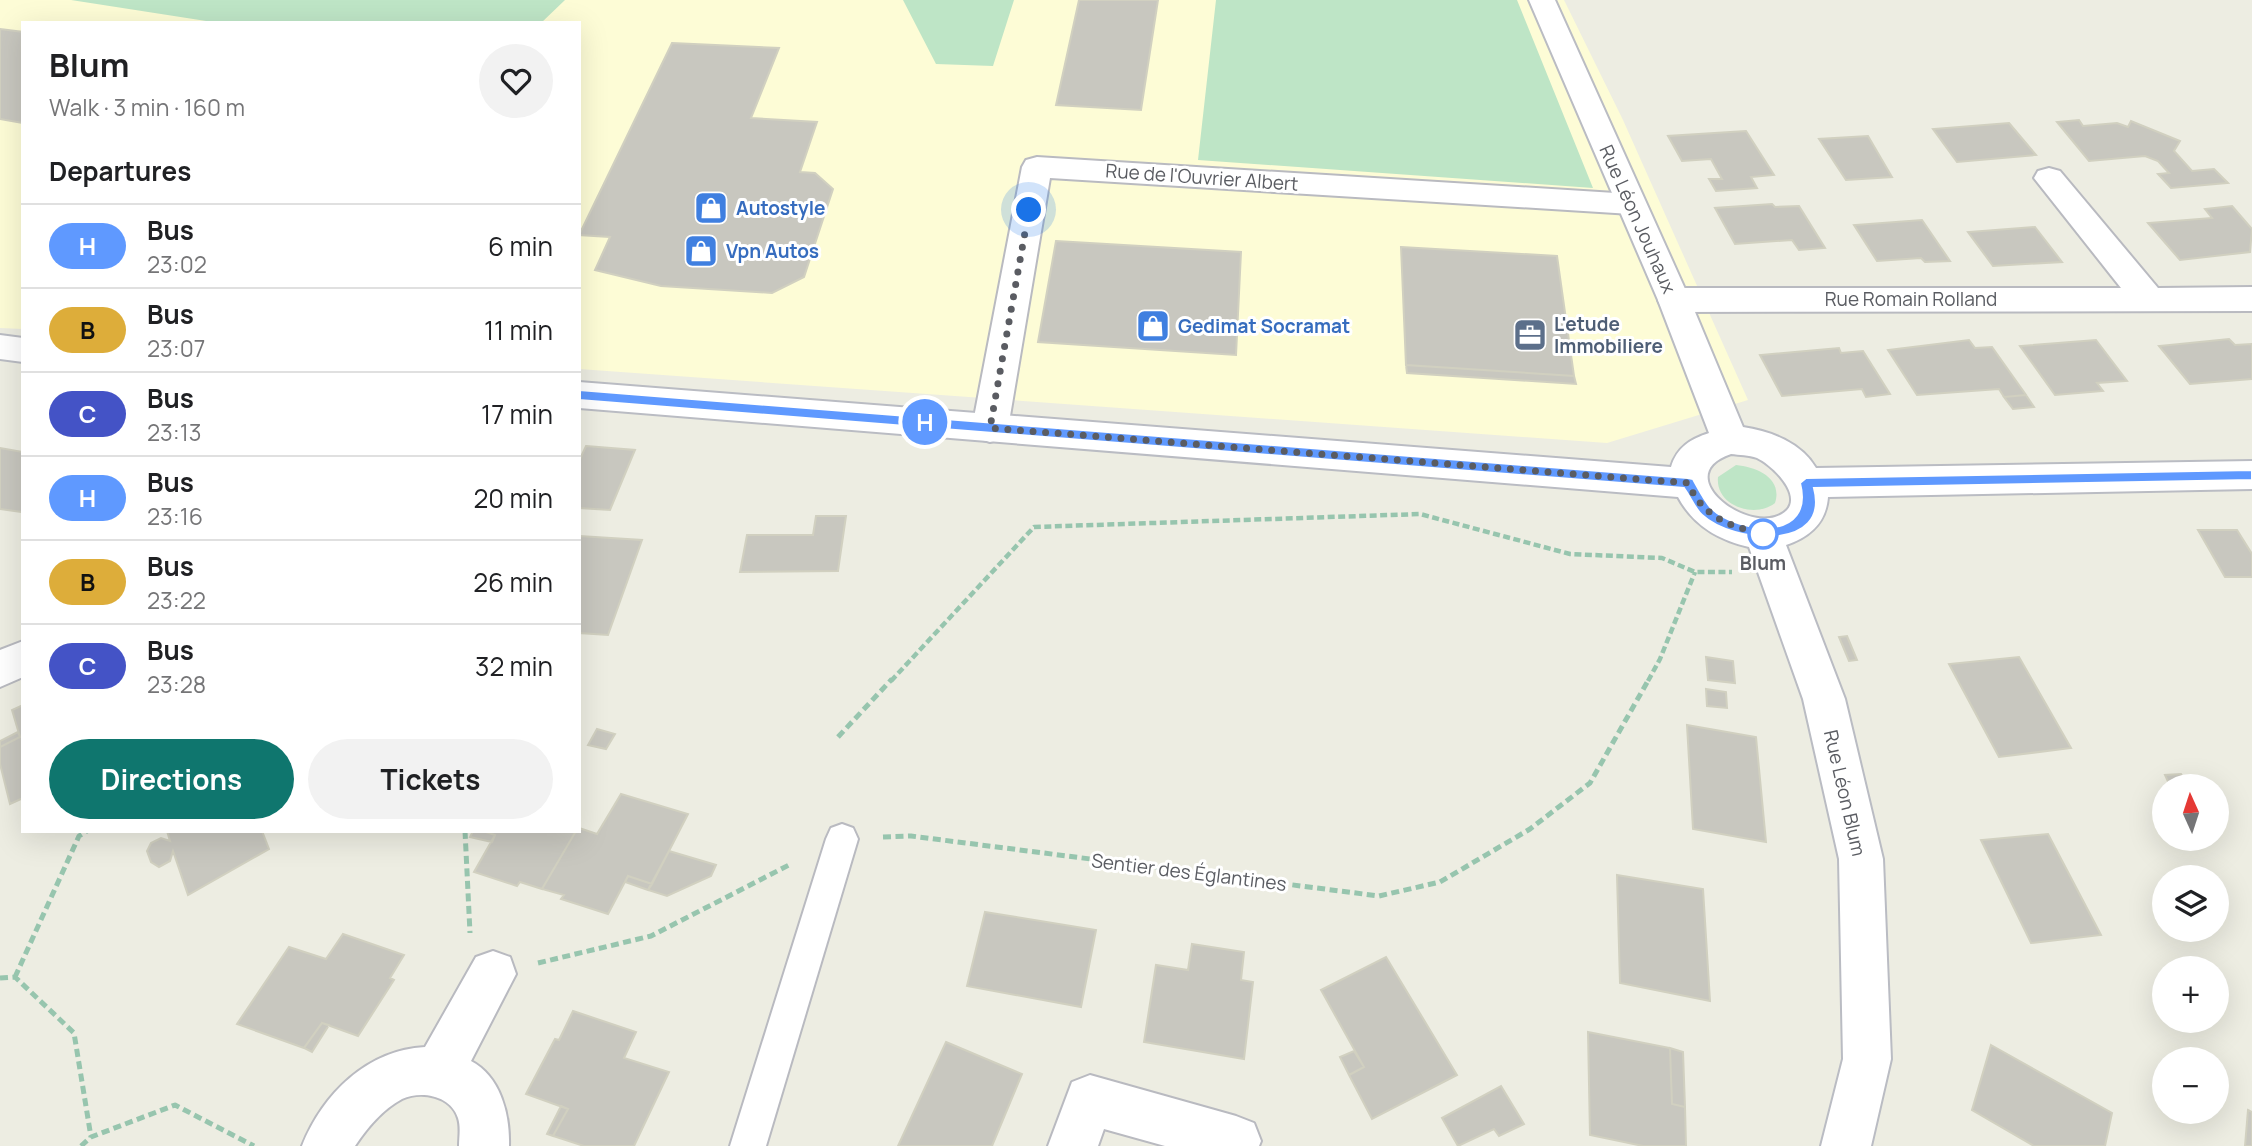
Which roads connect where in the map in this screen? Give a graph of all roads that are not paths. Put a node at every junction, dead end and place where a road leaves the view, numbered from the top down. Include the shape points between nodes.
1 (1542, 0) edge
2 (2049, 178) dead end
3 (1632, 204) junction
4 (2148, 298) junction
5 (2252, 299) edge
6 (1674, 300) junction
7 (0, 347) edge
8 (21, 349) edge
9 (581, 395) edge
10 (990, 428) junction
11 (1730, 440) junction
12 (2252, 475) edge
13 (1688, 483) junction
14 (1806, 483) junction
15 (1763, 534) junction
16 (21, 659) edge
17 (0, 669) edge
18 (842, 839) road end
19 (493, 974) road end
20 (438, 1072) junction
21 (1236, 1141) dead end
22 (327, 1146) edge
23 (484, 1146) edge
24 (748, 1146) edge
25 (1073, 1146) edge
26 (1846, 1146) edge

1 - 3 street, Rue Léon Jouhaux
2 - 4 street
3 - 6 street, Rue Léon Jouhaux
3 - 10 street, Rue de l'Ouvrier Albert via 1037,166
4 - 5 street, Rue Romain Rolland
4 - 6 street, Rue Romain Rolland
6 - 11 street, Rue Léon Jouhaux
7 - 8 street
9 - 10 street
10 - 13 street
11 - 13 street via 1701,449 1687,470
11 - 14 street via 1767,447 1797,469
12 - 14 street
13 - 15 street via 1707,512 1743,530
14 - 15 street via 1807,513 1797,524
15 - 26 street, Rue Léon Blum via 1824,699 1861,859 1867,1059
16 - 17 street
18 - 24 lane
19 - 20 street
20 - 22 street via 413,1072 386,1081 339,1123
20 - 23 street via 460,1079 475,1095 484,1117
21 - 25 street via 1090,1100

